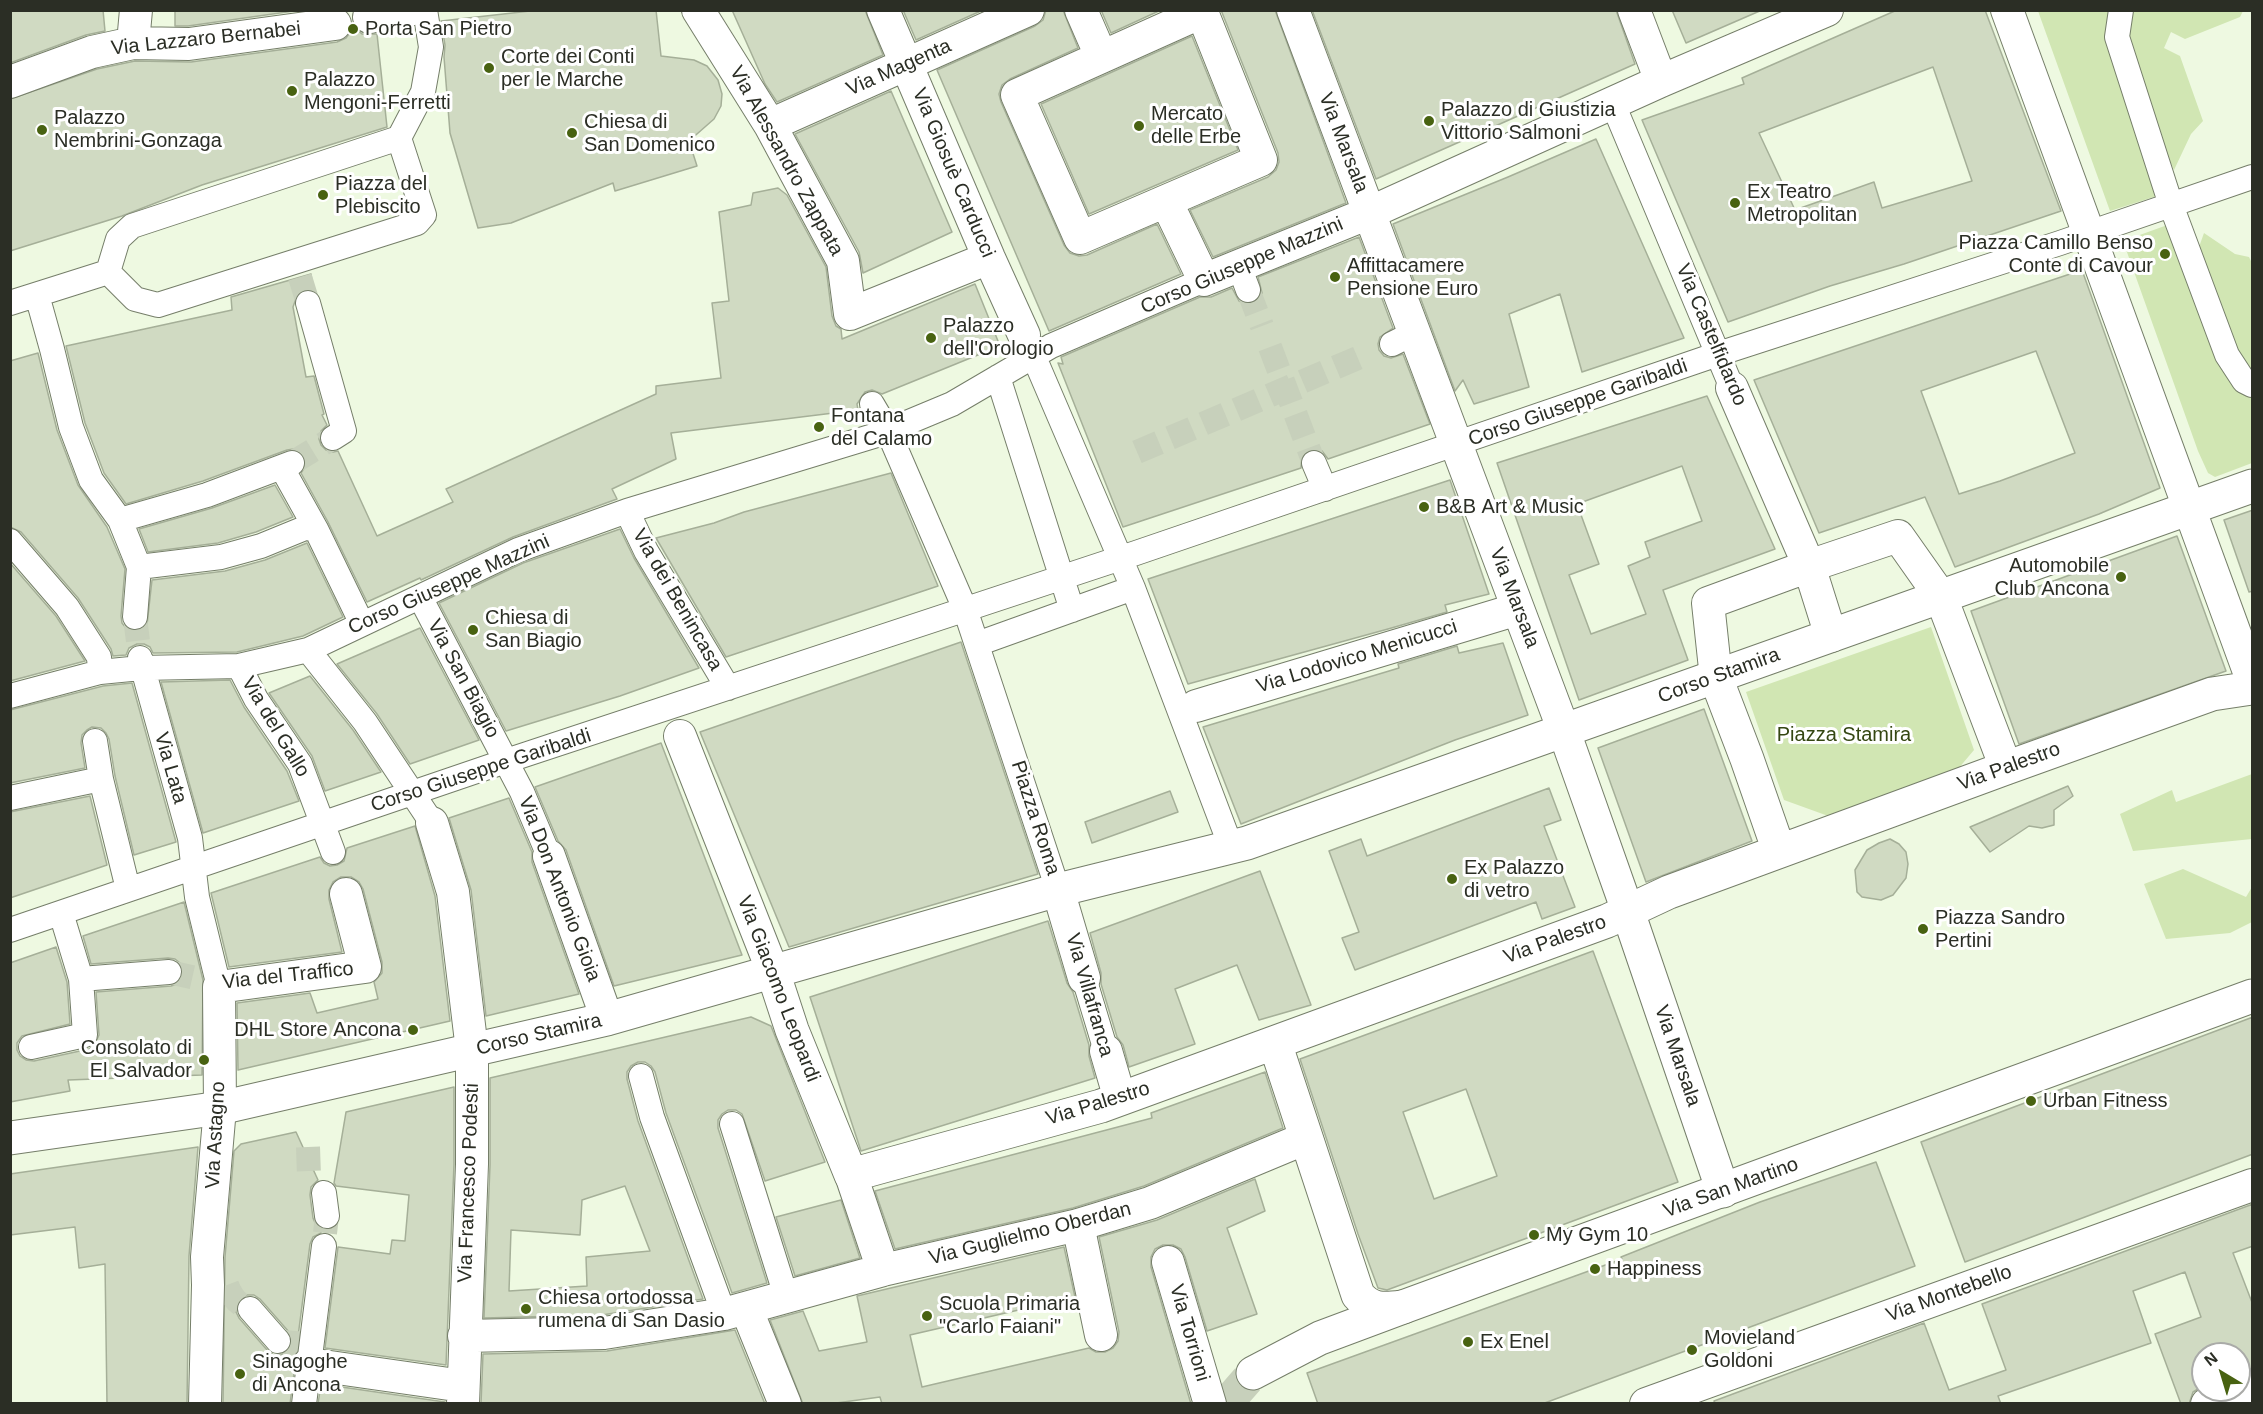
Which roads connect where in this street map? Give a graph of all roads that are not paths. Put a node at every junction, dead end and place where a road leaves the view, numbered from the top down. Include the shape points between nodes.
1 (136, 10) edge
2 (409, 10) edge
3 (425, 10) edge
4 (698, 10) edge
5 (883, 10) edge
6 (1028, 10) edge
7 (1081, 10) edge
8 (1293, 10) edge
9 (1634, 10) edge
10 (1827, 10) edge
11 (2007, 10) edge
12 (2121, 10) edge
13 (369, 17) dead end
14 (1788, 18) edge
15 (335, 24) dead end
16 (133, 43) junction
17 (1101, 56) junction
18 (907, 65) junction
19 (1661, 81) junction
20 (10, 82) edge
21 (1613, 104) junction
22 (770, 125) junction
23 (399, 138) junction
24 (2253, 177) edge
25 (1167, 203) junction
26 (2171, 205) junction
27 (1369, 213) junction
28 (2090, 233) junction
29 (989, 258) junction
30 (108, 272) junction
31 (1204, 280) junction
32 (37, 295) junction
33 (10, 303) edge
34 (308, 303) tunnel mouth
35 (1037, 346) junction
36 (1718, 354) junction
37 (998, 377) junction
38 (2253, 385) edge
39 (1732, 388) joint
40 (872, 404) dead end
41 (884, 432) junction
42 (333, 438) tunnel mouth
43 (1456, 445) junction
44 (1314, 463) tunnel mouth
45 (2253, 486) edge
46 (1325, 489) junction
47 (2190, 508) junction
48 (627, 511) junction
49 (120, 520) junction
50 (316, 529) junction
51 (10, 541) edge
52 (1128, 556) junction
53 (1809, 566) junction
54 (139, 567) junction
55 (1061, 577) junction
56 (1133, 588) junction
57 (1023, 590) junction
58 (420, 597) junction
59 (1941, 597) junction
60 (1518, 609) junction
61 (1072, 610) junction
62 (959, 612) junction
63 (135, 617) tunnel mouth
64 (1036, 623) junction
65 (362, 624) junction
66 (1831, 636) junction
67 (977, 644) junction
68 (308, 650) junction
69 (140, 663) junction
70 (238, 666) junction
71 (100, 672) junction
72 (1716, 678) junction
73 (2253, 680) edge
74 (728, 688) junction
75 (2253, 688) edge
76 (10, 696) edge
77 (1196, 706) dead end
78 (675, 723) junction
79 (1564, 731) junction
80 (95, 741) dead end
81 (506, 761) junction
82 (2006, 768) junction
83 (101, 779) junction
84 (411, 793) junction
85 (10, 798) edge
86 (323, 823) junction
87 (432, 823) joint
88 (1239, 845) junction
89 (1779, 851) junction
90 (333, 852) dead end
91 (549, 856) joint
92 (194, 868) junction
93 (128, 889) junction
94 (1058, 890) junction
95 (346, 894) dead end
96 (1628, 912) junction
97 (61, 913) junction
98 (10, 930) edge
99 (169, 972) tunnel mouth
100 (773, 972) junction
101 (1084, 978) joint
102 (81, 979) junction
103 (214, 984) junction
104 (2253, 996) edge
105 (607, 1019) junction
106 (1275, 1043) junction
107 (31, 1047) dead end
108 (472, 1050) junction
109 (1106, 1051) joint
110 (641, 1076) dead end
111 (1120, 1099) junction
112 (220, 1108) junction
113 (732, 1124) dead end
114 (10, 1138) edge
115 (1306, 1138) junction
116 (851, 1175) junction
117 (2253, 1185) edge
118 (1723, 1191) junction
119 (1078, 1225) junction
120 (324, 1246) tunnel mouth
121 (1168, 1262) dead end
122 (884, 1270) junction
123 (1358, 1295) junction
124 (786, 1296) junction
125 (1403, 1307) junction
126 (250, 1309) tunnel mouth
127 (735, 1311) junction
128 (1101, 1335) dead end
129 (464, 1336) junction
130 (278, 1341) tunnel mouth
131 (309, 1351) junction
132 (2253, 1386) edge
133 (463, 1395) edge
134 (1689, 1396) edge
135 (205, 1404) edge
136 (304, 1404) edge
137 (785, 1404) edge
138 (1210, 1404) edge
139 (1646, 1404) edge
140 (2207, 1404) edge

1 - 16 street
2 - 13 street
3 - 23 street via 431,47 423,92
4 - 22 street, Via Alessandro Zappata
5 - 18 street, Via Giosuè Carducci
6 - 18 street, Via Magenta
7 - 17 street
8 - 27 street, Via Marsala
9 - 19 street
10 - 14 street, Corso Giuseppe Mazzini
11 - 28 street
12 - 26 street via 2117,37
14 - 19 street, Corso Giuseppe Mazzini
15 - 16 street, Via Lazzaro Bernabei via 189,44
16 - 20 street, Via Lazzaro Bernabei via 92,52
17 - 25 street via 1017,95 1080,238
17 - 25 street via 1202,12 1261,160
18 - 22 street, Via Magenta
18 - 29 street, Via Giosuè Carducci
19 - 21 street, Corso Giuseppe Mazzini
21 - 27 street, Corso Giuseppe Mazzini
21 - 36 street, Via Castelfidardo
22 - 29 street, Via Alessandro Zappata via 843,261 850,314
23 - 30 street via 132,226 118,239
23 - 30 street via 424,215 417,223 298,269 158,305 135,299
24 - 26 street
25 - 31 street
26 - 28 street
26 - 38 street via 2227,355 2244,381
27 - 31 street, Corso Giuseppe Mazzini via 1244,278
27 - 43 street, Via Marsala via 1403,338
28 - 36 street, Corso Giuseppe Garibaldi
28 - 47 street
29 - 35 street, Via Giosuè Carducci
30 - 32 street
31 - 35 street, Corso Giuseppe Mazzini
32 - 33 street
32 - 49 street via 71,427 91,480
34 - 42 street via 344,432
35 - 37 street
35 - 52 street
36 - 39 street, Via Castelfidardo
36 - 43 street, Corso Giuseppe Garibaldi
37 - 41 street via 952,404
37 - 55 street
39 - 53 street, Via Castelfidardo
40 - 41 street, Piazza Roma
41 - 48 street, Corso Giuseppe Mazzini
41 - 62 street, Piazza Roma
43 - 46 street, Corso Giuseppe Garibaldi
43 - 60 street, Via Marsala
44 - 46 street
45 - 47 street
46 - 52 street, Corso Giuseppe Garibaldi
47 - 59 street, Corso Stamira
47 - 73 street
48 - 58 street, Corso Giuseppe Mazzini via 518,550
48 - 74 street, Via dei Benincasa via 646,551
49 - 50 street via 287,466
49 - 54 street
50 - 54 street via 305,528 221,557
50 - 65 street
51 - 71 street via 67,607 99,657
52 - 55 street
52 - 56 street
53 - 59 street via 1898,536
53 - 66 street
53 - 72 street via 1708,603
54 - 63 street
55 - 57 street
55 - 61 street
56 - 61 street
56 - 88 street
57 - 62 street
57 - 64 street
58 - 65 street, Corso Giuseppe Mazzini
58 - 81 street, Via San Biagio
59 - 66 street, Corso Stamira
59 - 82 street
60 - 77 street, Via Lodovico Menicucci
60 - 79 street, Via Marsala
61 - 64 street
62 - 67 street, Piazza Roma
62 - 74 street, Corso Giuseppe Garibaldi
64 - 67 street
65 - 68 street, Corso Giuseppe Mazzini
66 - 72 street, Corso Stamira
67 - 94 street, Piazza Roma
68 - 70 street, Corso Giuseppe Mazzini
68 - 84 street, Via Francesco Podesti via 365,722
69 - 70 street, Corso Giuseppe Mazzini
69 - 71 street, Corso Giuseppe Mazzini
69 - 92 street, Via Lata via 190,838
70 - 86 street, Via del Gallo via 300,764
71 - 76 street, Corso Giuseppe Mazzini
72 - 79 street, Corso Stamira
72 - 89 street
74 - 78 street, Corso Giuseppe Garibaldi
75 - 82 street, Via Palestro via 2212,694
78 - 81 street, Corso Giuseppe Garibaldi
78 - 100 street, Via Giacomo Leopardi
79 - 88 street, Corso Stamira
79 - 96 street, Via Marsala
80 - 83 street
81 - 84 street, Corso Giuseppe Garibaldi
81 - 91 street, Via Don Antonio Gioia
82 - 89 street, Via Palestro
83 - 85 street
83 - 93 street
84 - 86 street, Corso Giuseppe Garibaldi
84 - 87 street, Via Francesco Podesti
86 - 90 street
86 - 92 street, Corso Giuseppe Garibaldi
87 - 108 street, Via Francesco Podesti via 453,892
88 - 94 street, Piazza Roma
89 - 96 street, Via Palestro via 1669,892
91 - 105 street, Via Don Antonio Gioia
92 - 93 street, Corso Giuseppe Garibaldi
92 - 103 street, Via Astagno
93 - 97 street, Corso Giuseppe Garibaldi
94 - 100 street, Corso Stamira
94 - 101 street, Via Villafranca
95 - 103 street, Via del Traffico via 365,967
96 - 106 street, Via Palestro
96 - 118 street, Via Marsala
97 - 98 street, Corso Giuseppe Garibaldi
97 - 102 street
99 - 102 street
100 - 105 street, Corso Stamira
100 - 116 street, Via Giacomo Leopardi via 792,1030
101 - 109 street, Via Villafranca
102 - 107 street via 85,1035
103 - 112 street, Via Astagno
104 - 118 street, Via San Martino
105 - 108 street, Corso Stamira
106 - 111 street, Via Palestro
106 - 115 street
108 - 112 street, Corso Stamira
108 - 129 street, Via Francesco Podesti via 472,1164
109 - 111 street, Via Villafranca
110 - 127 street via 652,1117
111 - 116 street, Via Palestro
112 - 114 street, Corso Stamira
112 - 135 street, Via Astagno via 207,1257
113 - 124 street
115 - 119 street, Via Guglielmo Oberdan via 1150,1203
115 - 123 street
116 - 122 street, Via Giacomo Leopardi
117 - 134 street, Via Montebello
118 - 125 street, Via San Martino
119 - 122 street, Via Guglielmo Oberdan
119 - 128 street
120 - 131 street
121 - 138 street, Via Torrioni
122 - 124 street, Via Guglielmo Oberdan
123 - 125 street, Via San Martino via 1373,1308
123 - 125 street via 1351,1309 1297,1334 1275,1349 1253,1373 1320,1338
124 - 127 street, Via Guglielmo Oberdan
126 - 130 street
127 - 129 street, Via Guglielmo Oberdan via 604,1333
127 - 137 street
129 - 133 street, Via Francesco Podesti
131 - 133 street
131 - 136 street
132 - 140 street
134 - 139 street, Via Montebello

